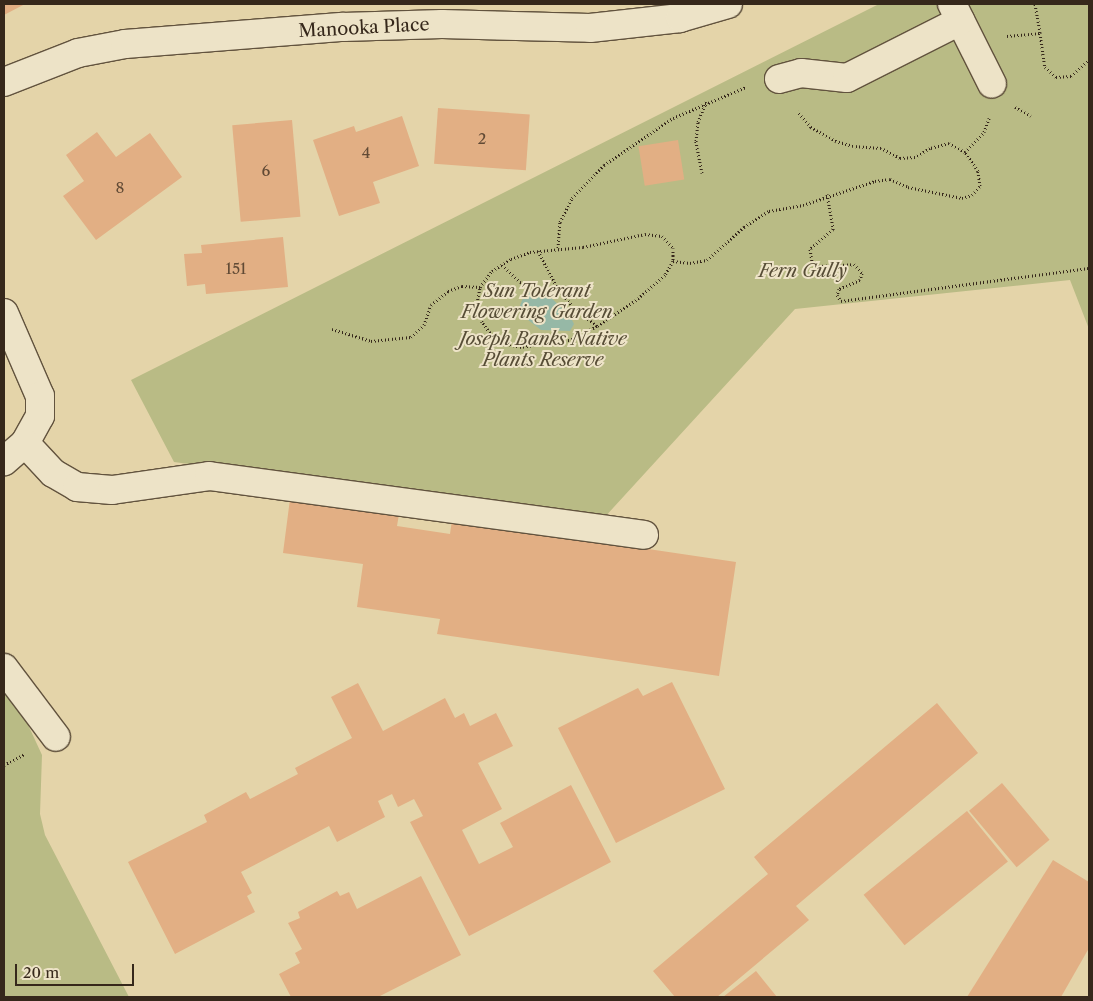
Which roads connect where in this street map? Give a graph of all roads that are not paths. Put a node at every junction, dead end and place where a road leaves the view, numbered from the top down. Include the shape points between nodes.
1 (728, 4) edge
2 (961, 22) edge
3 (779, 79) road end
4 (4, 82) edge
5 (992, 84) dead end
6 (4, 313) edge
7 (25, 443) junction
8 (4, 461) edge
9 (644, 535) dead end
10 (4, 668) edge
11 (56, 737) dead end

1 - 4 street, Manooka Place via 680,18 590,28 442,24 343,27 125,44 78,53
2 - 3 street via 847,78 801,73
2 - 5 street
6 - 7 street via 32,371 40,396 40,416
7 - 8 street
7 - 9 street via 53,473 77,487 112,490 209,476
10 - 11 street

